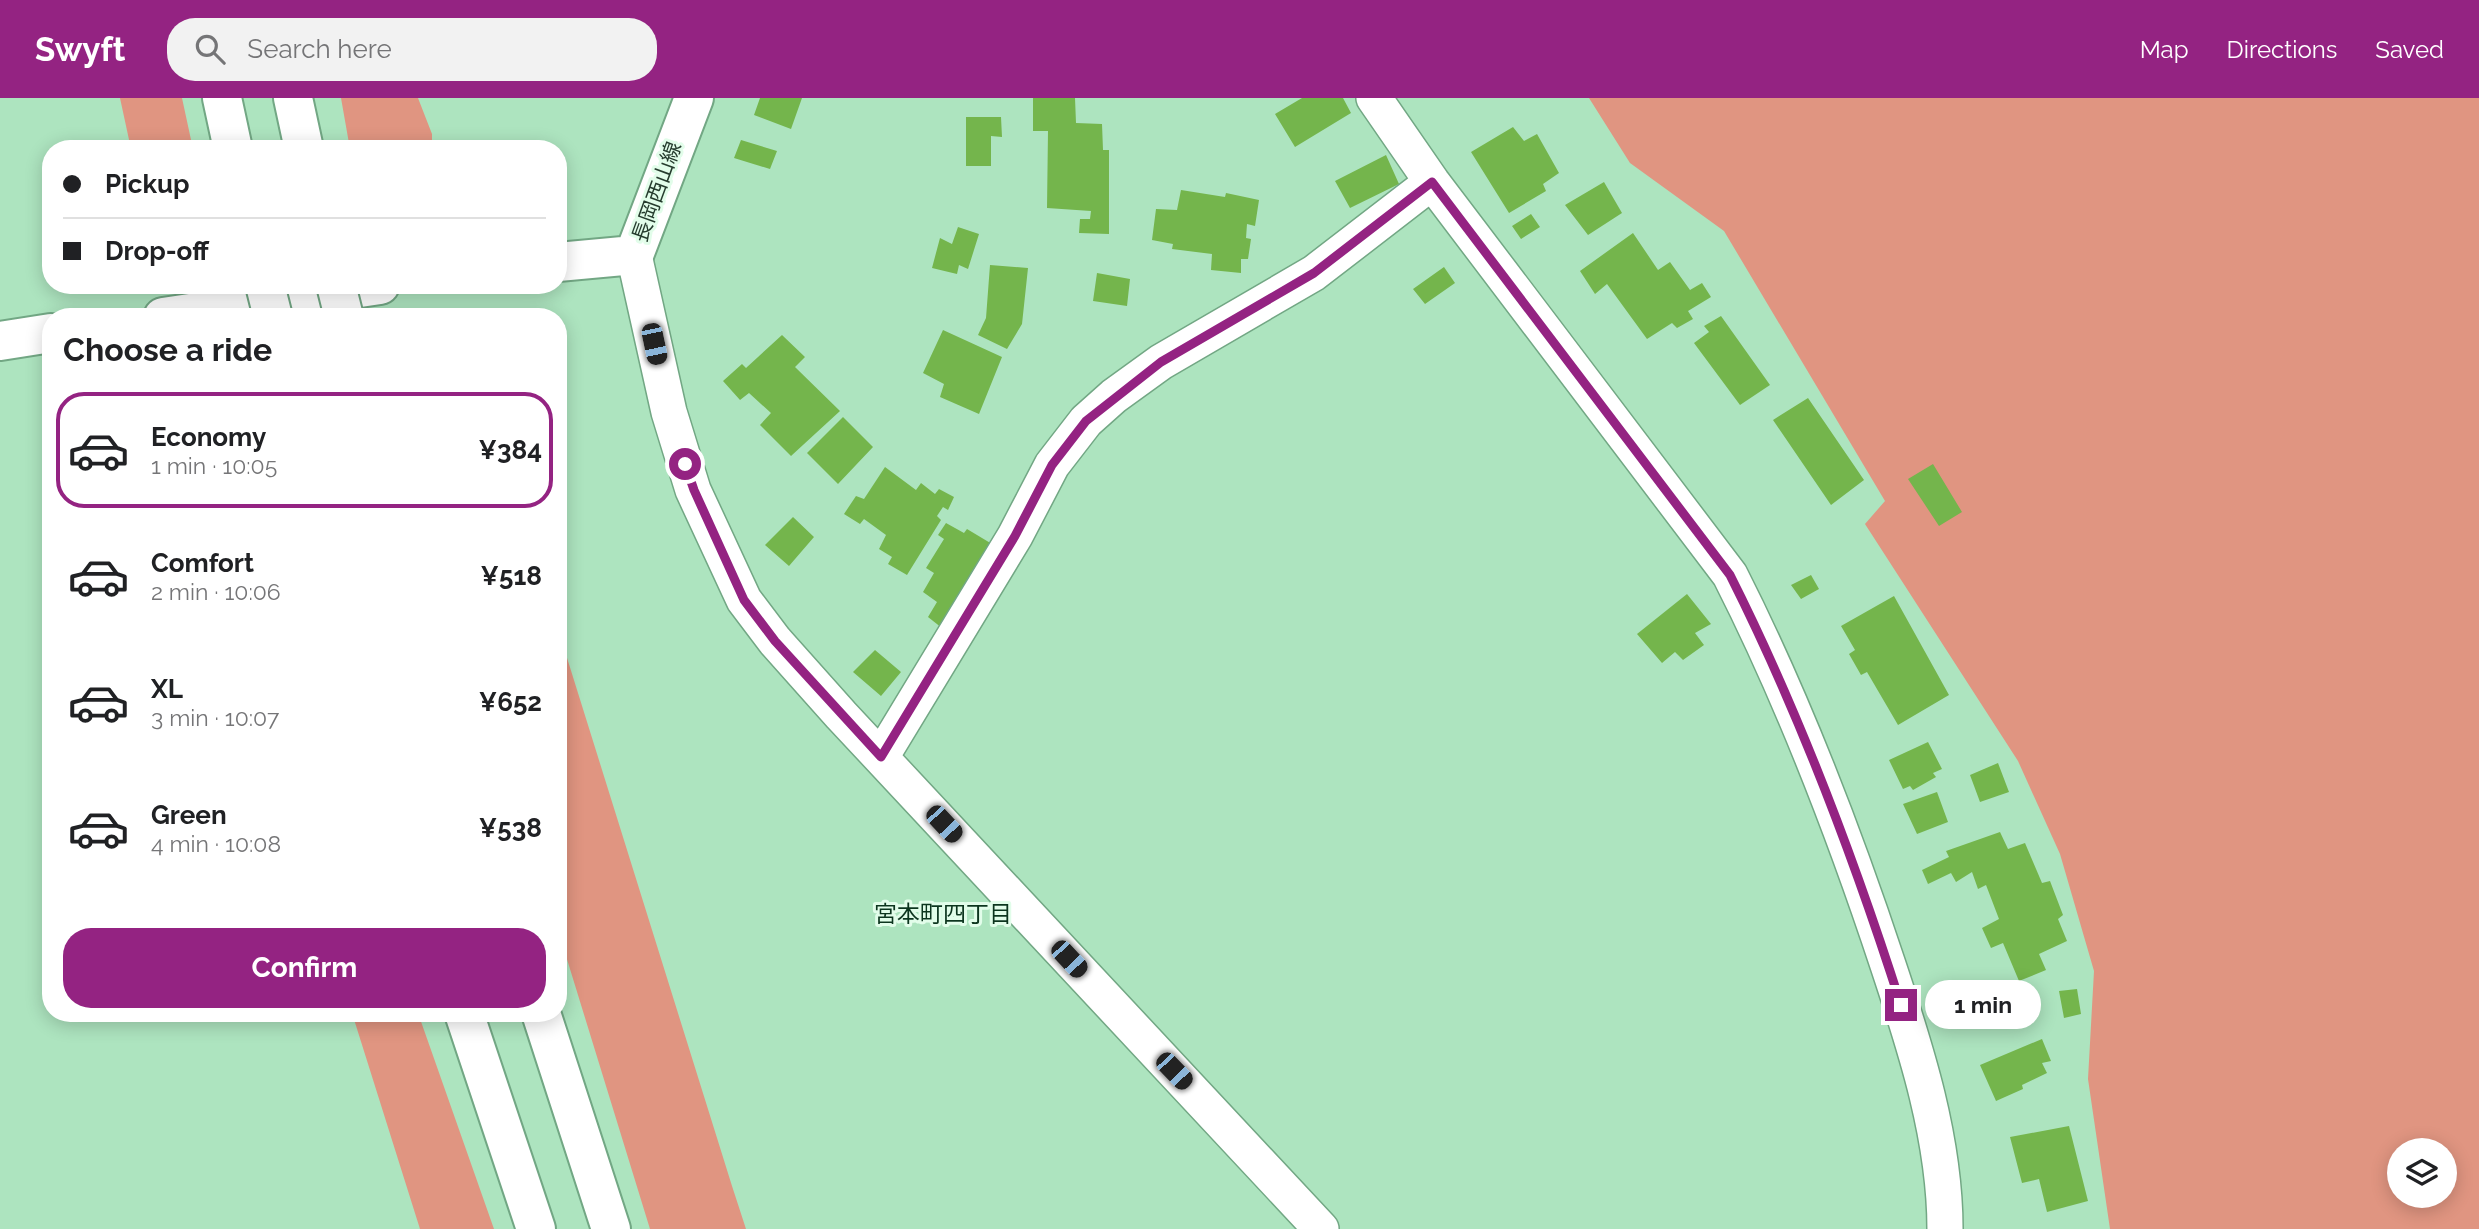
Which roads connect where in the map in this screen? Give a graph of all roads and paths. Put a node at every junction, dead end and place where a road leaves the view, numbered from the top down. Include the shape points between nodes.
1 (222, 98) edge
2 (293, 98) edge
3 (694, 98) edge
4 (1374, 98) edge
5 (231, 140) edge
6 (302, 140) edge
7 (1432, 182) junction
8 (634, 255) junction
9 (567, 261) edge
10 (319, 294) edge
11 (224, 308) edge
12 (42, 335) edge
13 (0, 341) edge
14 (881, 757) junction
15 (467, 1022) edge
16 (544, 1022) edge
17 (536, 1229) edge
18 (611, 1229) edge
19 (1321, 1229) edge
20 (1945, 1229) edge

1 - 5 main road
2 - 6 main road
3 - 8 main road, 長岡西山線
4 - 7 street
7 - 14 street via 1314,273 1161,362 1086,421 1052,465 1009,547
7 - 20 street via 1730,575 1764,643 1866,901 1909,1027 1934,1126
8 - 9 main road, 長岡西山線
8 - 14 street via 669,412 694,490 744,600 775,641
10 - 11 main road
12 - 13 main road
14 - 19 street
15 - 17 main road
16 - 18 main road

